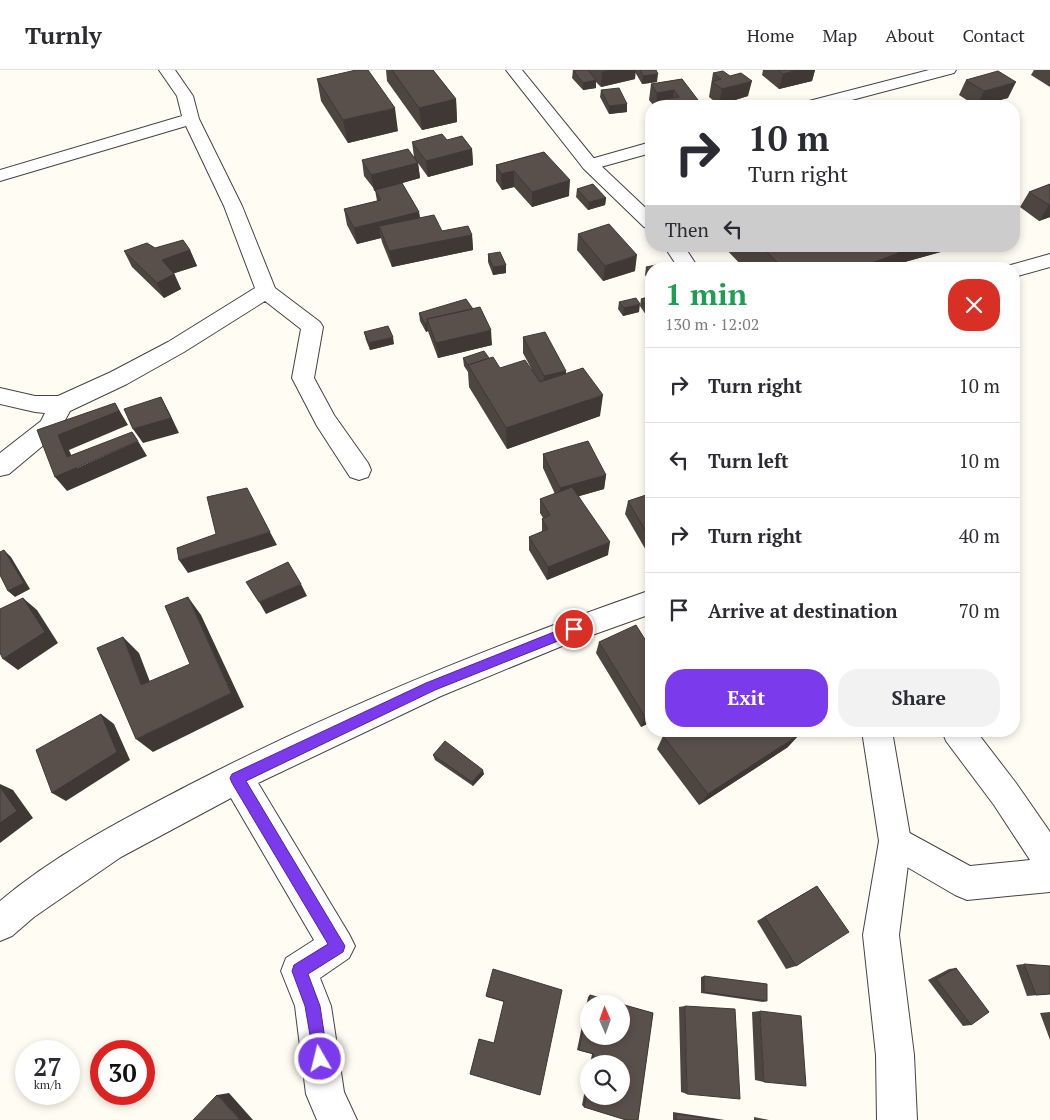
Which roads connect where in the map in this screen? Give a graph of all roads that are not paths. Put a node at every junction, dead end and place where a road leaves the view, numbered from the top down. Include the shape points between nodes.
1 (167, 70) edge
2 (514, 70) edge
3 (948, 70) edge
4 (834, 100) edge
5 (191, 119) junction
6 (645, 149) edge
7 (590, 165) junction
8 (0, 176) edge
9 (645, 217) edge
10 (1050, 260) edge
11 (1020, 269) edge
12 (266, 291) junction
13 (0, 396) edge
14 (62, 405) junction
15 (0, 467) edge
16 (359, 470) dead end
17 (645, 604) edge
18 (878, 737) edge
19 (962, 737) edge
20 (237, 778) junction
21 (895, 841) junction
22 (1045, 870) edge
23 (0, 924) edge
24 (337, 1120) edge
25 (898, 1120) edge

1 - 5 street via 185,96
2 - 7 street
3 - 4 street
5 - 8 street
5 - 12 street via 233,206
6 - 7 street
7 - 9 street
10 - 11 street
12 - 14 street via 176,347
12 - 16 street via 312,327 304,378 325,420
13 - 14 street via 35,404
14 - 15 street via 50,427
17 - 20 street via 431,686
18 - 21 street
19 - 22 street via 1005,794
20 - 23 street via 110,845 22,905
20 - 24 street via 337,946 300,971 313,1006 325,1094
21 - 22 street via 967,883
21 - 25 street via 881,935 895,1055

